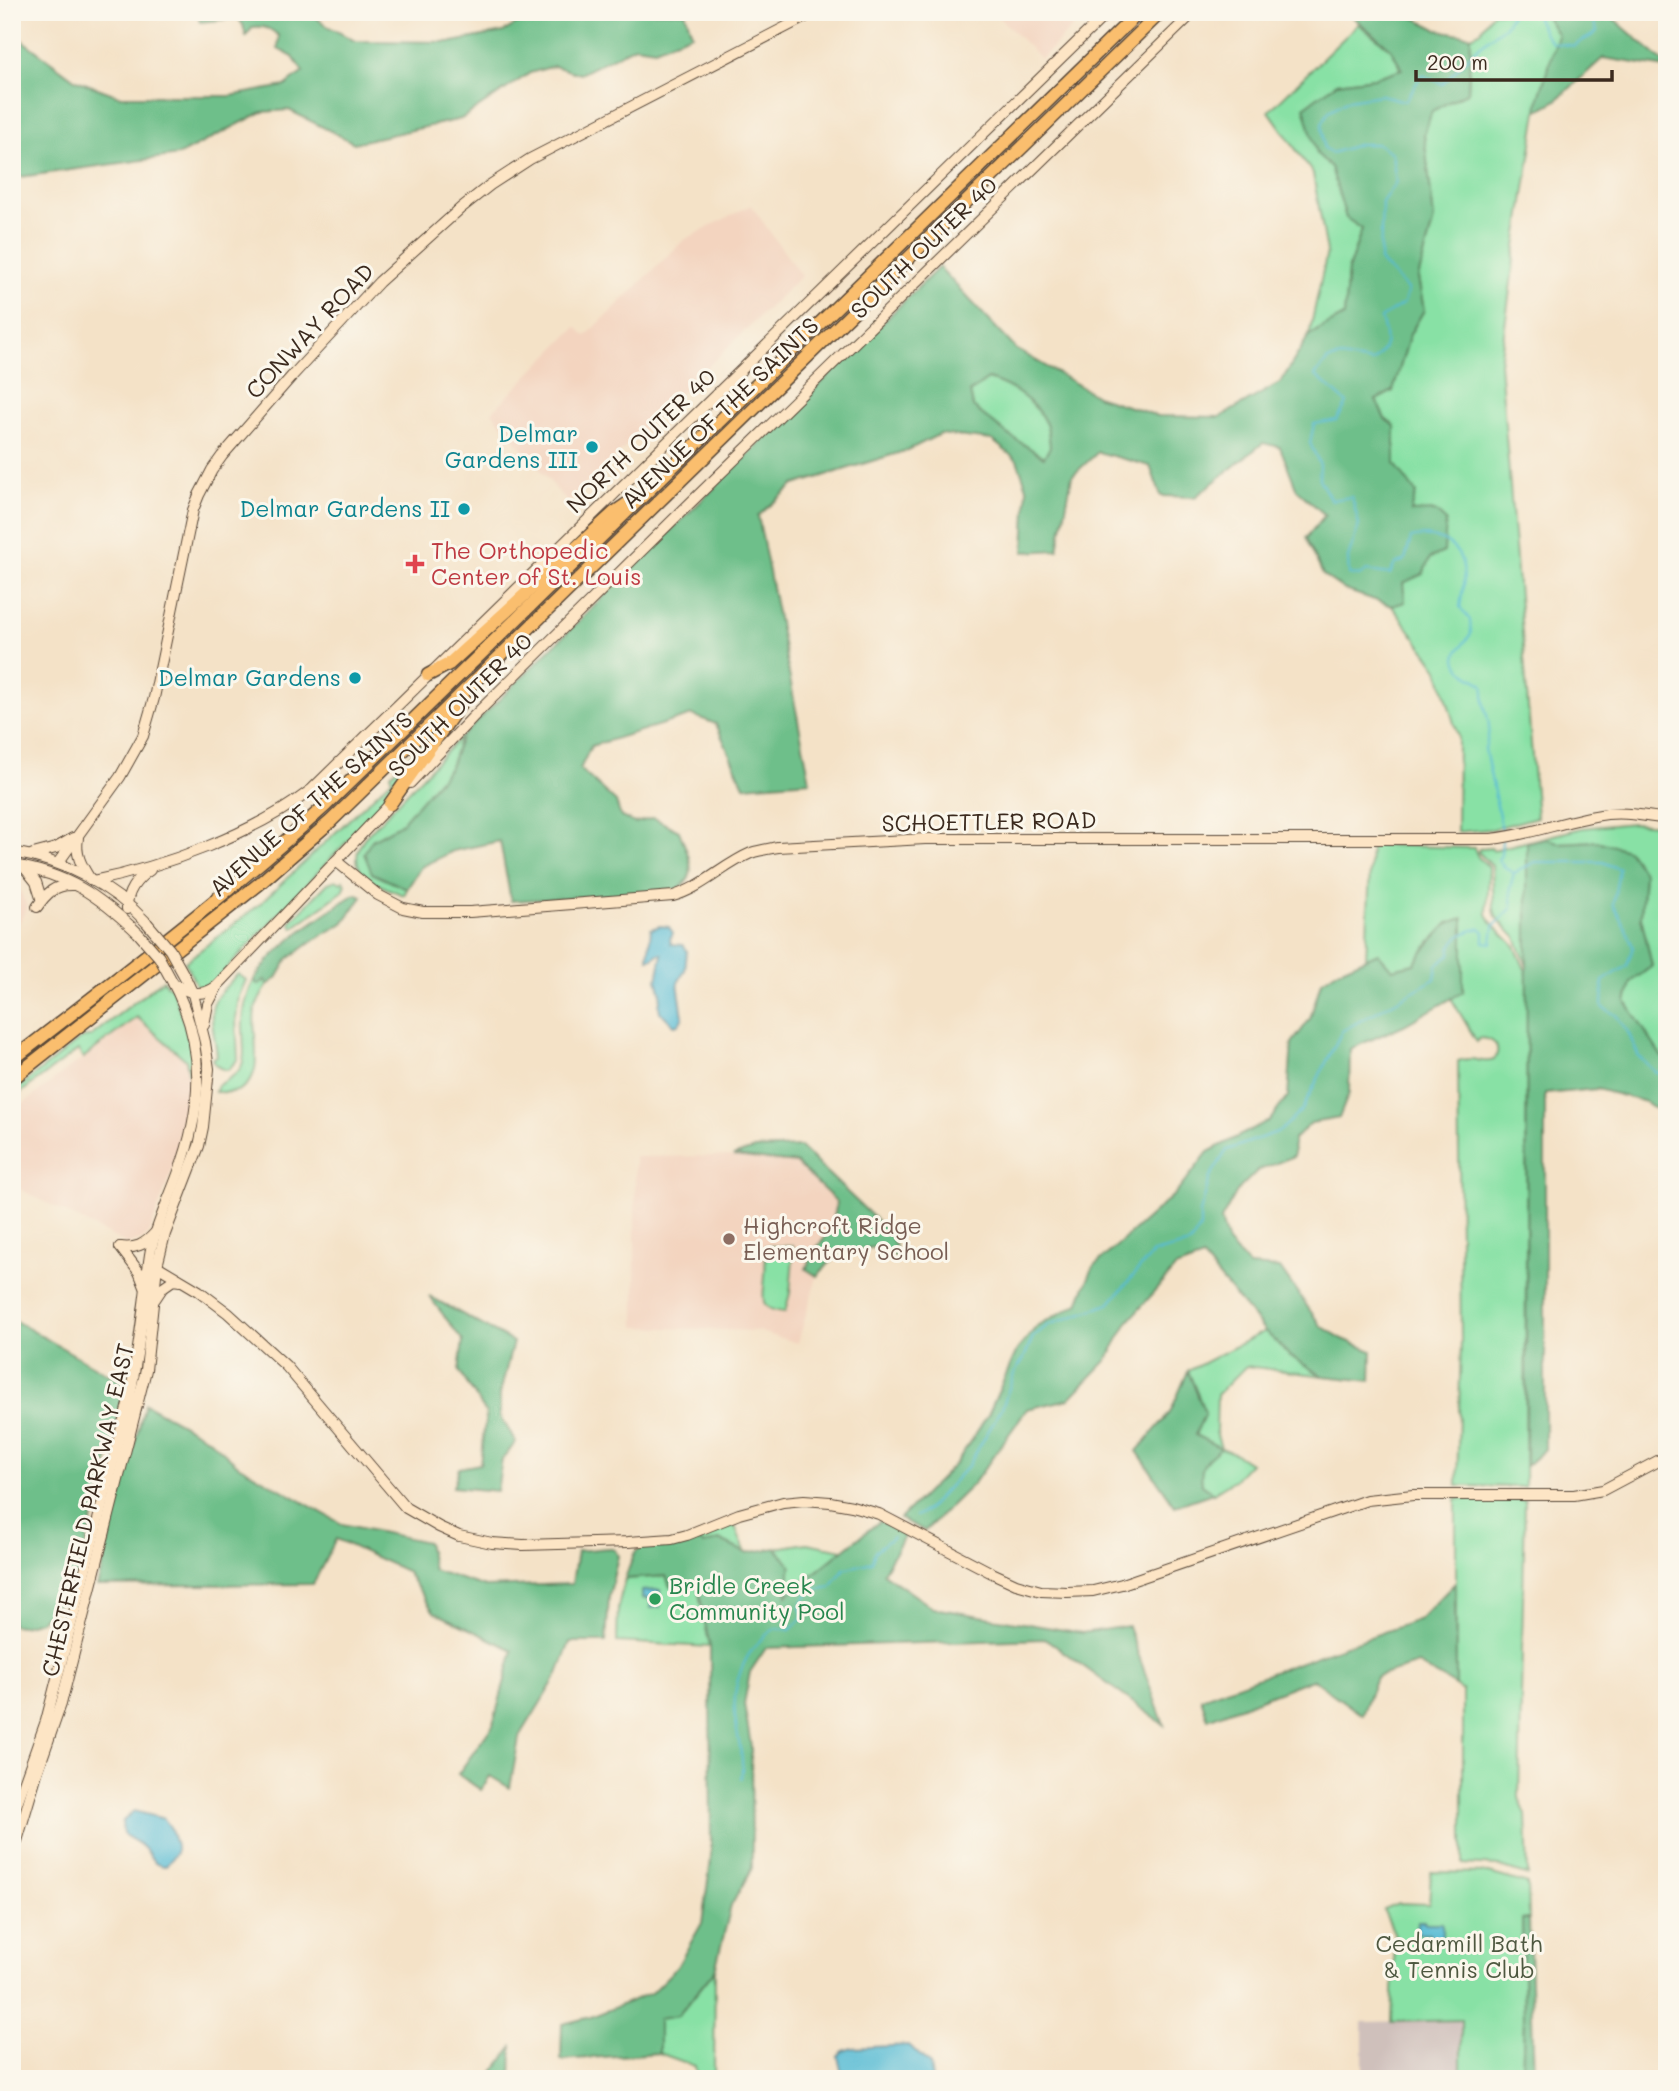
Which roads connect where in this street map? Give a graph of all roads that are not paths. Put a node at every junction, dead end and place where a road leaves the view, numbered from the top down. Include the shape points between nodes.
1 (815, 12) edge
2 (1108, 12) edge
3 (1139, 12) edge
4 (1161, 12) edge
5 (1194, 12) edge
6 (653, 486) junction
7 (428, 675) junction
8 (478, 678) junction
9 (390, 804) junction
10 (1667, 819) edge
11 (79, 834) junction
12 (12, 852) edge
13 (27, 855) junction
14 (337, 861) junction
15 (58, 863) junction
16 (12, 865) edge
17 (156, 865) junction
18 (24, 867) junction
19 (91, 880) junction
20 (78, 886) junction
21 (127, 904) junction
22 (129, 924) junction
23 (175, 985) junction
24 (217, 986) junction
25 (193, 994) junction
26 (205, 1040) junction
27 (12, 1060) edge
28 (12, 1079) edge
29 (155, 1233) junction
30 (157, 1266) junction
31 (181, 1281) junction
32 (146, 1289) junction
33 (153, 1303) junction
34 (1667, 1456) edge
35 (12, 1818) edge
36 (12, 1858) edge

1 - 11 street, CONWAY ROAD via 509,171 379,282 292,376 222,456 199,495 149,717 135,752
2 - 7 street, NORTH OUTER 40
3 - 6 highway, AVENUE OF THE SAINTS
4 - 8 highway, AVENUE OF THE SAINTS
5 - 9 street, SOUTH OUTER 40 via 685,508
6 - 7 highway via 614,513 449,664
6 - 27 highway, AVENUE OF THE SAINTS via 326,806
7 - 17 street, NORTH OUTER 40 via 298,800 258,824
8 - 9 highway
8 - 28 highway, AVENUE OF THE SAINTS via 286,861
9 - 14 street, SOUTH OUTER 40
10 - 14 street, SCHOETTLER ROAD via 1607,814 1527,834 1478,839 925,839 778,847 750,854 673,896 470,912 403,908 369,889
11 - 13 street via 57,848
11 - 15 street, CONWAY ROAD
11 - 19 street via 78,859
12 - 13 street, CHESTERFIELD PARKWAY EAST
13 - 15 street, CHESTERFIELD PARKWAY EAST
14 - 24 street, SOUTH OUTER 40
15 - 19 street, CHESTERFIELD PARKWAY EAST
16 - 18 street, CHESTERFIELD PARKWAY EAST
17 - 19 street, NORTH OUTER 40
17 - 21 street via 135,883
18 - 20 street, CHESTERFIELD PARKWAY EAST
18 - 20 street via 36,882 39,903 56,887
19 - 21 street, CHESTERFIELD PARKWAY EAST
20 - 22 street, CHESTERFIELD PARKWAY EAST
21 - 22 street
21 - 25 street, CHESTERFIELD PARKWAY EAST, bridge via 170,950
22 - 23 street, CHESTERFIELD PARKWAY EAST, bridge via 159,957
23 - 25 street
23 - 29 street, CHESTERFIELD PARKWAY EAST via 195,1046 198,1090 188,1146
24 - 25 street, SOUTH OUTER 40
24 - 26 street via 204,1018
25 - 26 street, CHESTERFIELD PARKWAY EAST
26 - 30 street, CHESTERFIELD PARKWAY EAST via 209,1069 204,1127 164,1234
29 - 32 street, CHESTERFIELD PARKWAY EAST
29 - 32 street via 134,1248 120,1247
30 - 31 street
30 - 33 street, CHESTERFIELD PARKWAY EAST
31 - 33 street via 163,1287
31 - 34 street via 241,1323 286,1366 405,1508 448,1532 492,1543 672,1539 783,1502 830,1502 879,1514 1016,1584 1041,1591 1093,1591 1367,1500 1413,1494 1589,1493
32 - 35 street, CHESTERFIELD PARKWAY EAST via 127,1409 46,1721
33 - 36 street, CHESTERFIELD PARKWAY EAST via 146,1370 95,1575 61,1704

